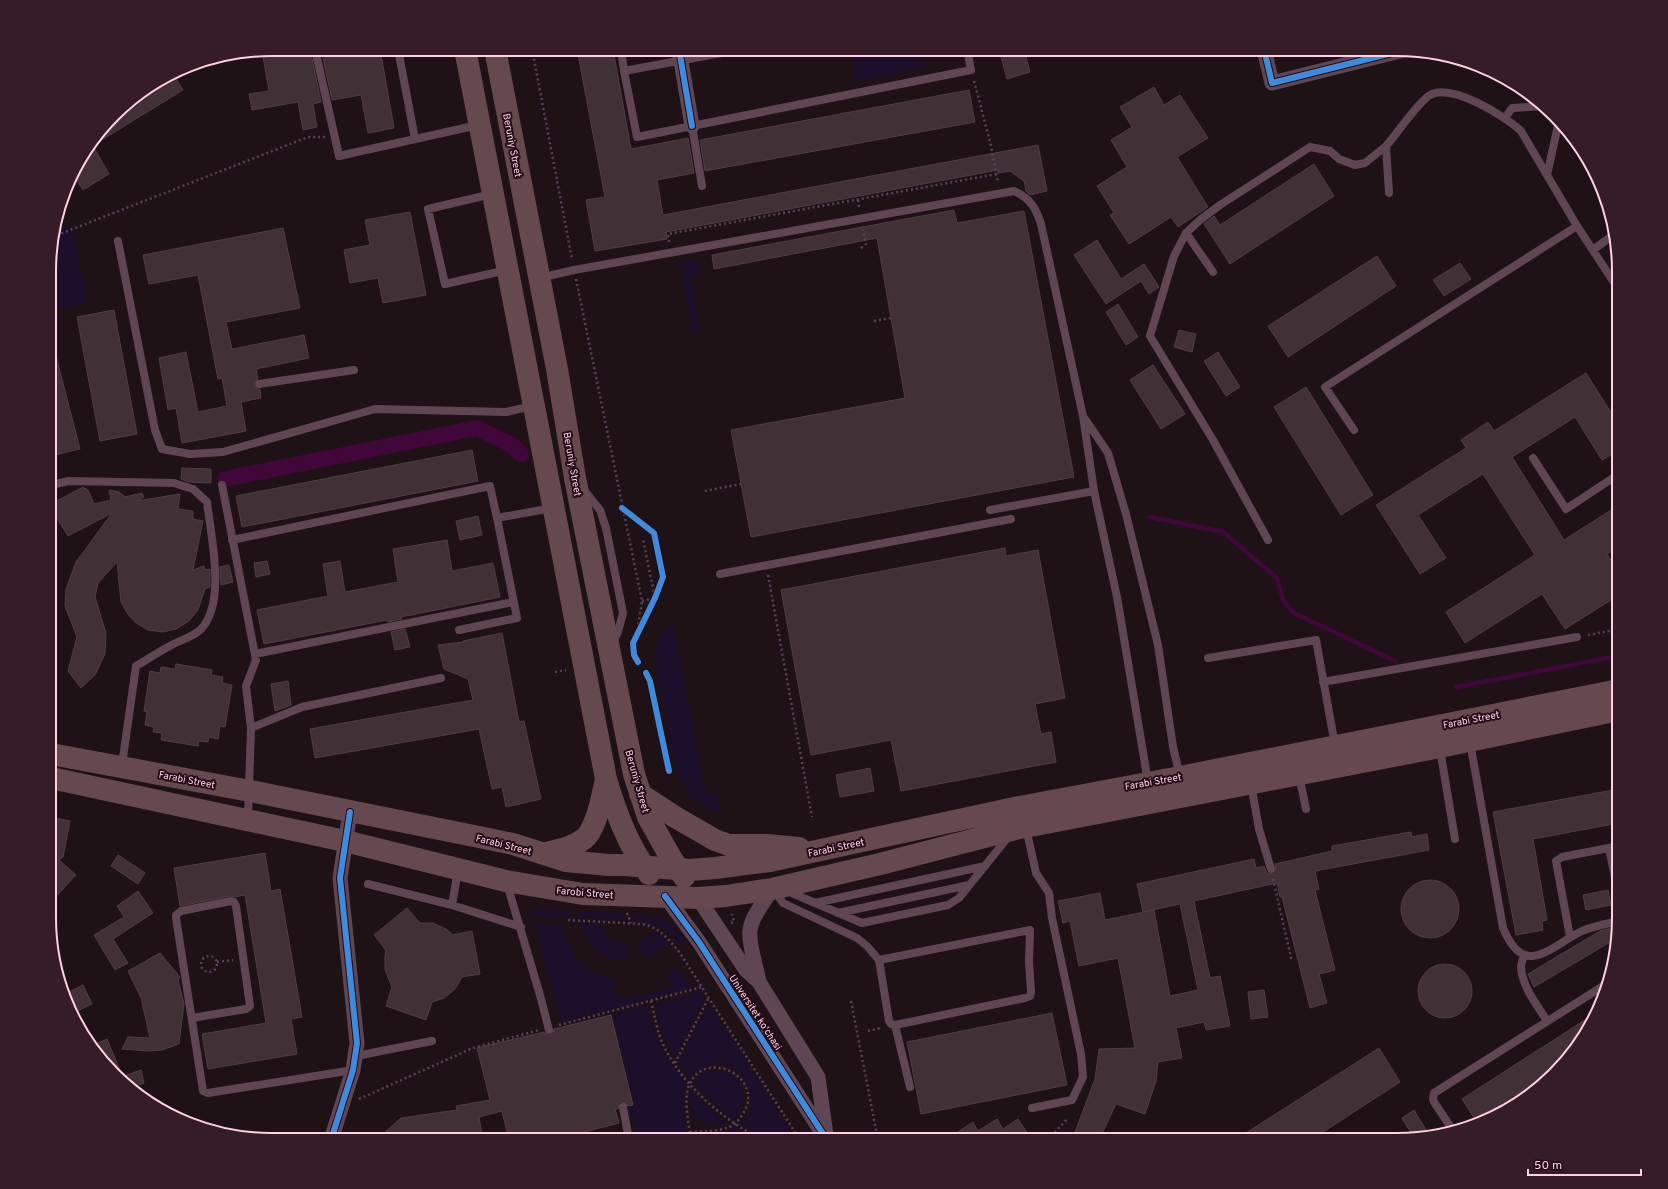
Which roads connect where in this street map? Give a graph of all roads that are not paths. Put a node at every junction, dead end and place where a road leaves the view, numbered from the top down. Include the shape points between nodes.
1 (317, 56) edge
2 (399, 56) edge
3 (466, 56) edge
4 (495, 56) edge
5 (622, 56) edge
6 (676, 56) edge
7 (680, 56) edge
8 (968, 56) edge
9 (1266, 56) edge
10 (1383, 56) edge
11 (624, 71) junction
12 (1536, 107) edge
13 (1505, 118) junction
14 (479, 125) junction
15 (692, 126) junction
16 (1558, 128) edge
17 (415, 139) junction
18 (1386, 146) junction
19 (1547, 175) junction
20 (702, 186) dead end
21 (1389, 193) dead end
22 (492, 194) junction
23 (1578, 226) junction
24 (1186, 233) junction
25 (1609, 238) edge
26 (118, 242) dead end
27 (1593, 250) junction
28 (507, 270) junction
29 (1212, 272) dead end
30 (539, 278) junction
31 (1612, 280) edge
32 (354, 370) dead end
33 (259, 384) dead end
34 (533, 406) junction
35 (1083, 416) junction
36 (1354, 430) dead end
37 (1533, 458) dead end
38 (1612, 478) edge
39 (56, 484) edge
40 (222, 485) dead end
41 (1094, 491) junction
42 (552, 508) junction
43 (990, 510) dead end
44 (497, 518) junction
45 (1011, 519) dead end
46 (232, 540) junction
47 (1268, 540) dead end
48 (720, 574) dead end
49 (514, 602) junction
50 (459, 630) dead end
51 (1577, 637) road end
52 (255, 654) junction
53 (1208, 658) dead end
54 (441, 678) dead end
55 (1323, 682) junction
56 (1612, 692) edge
57 (1612, 711) edge
58 (251, 728) junction
59 (1438, 737) junction
60 (1470, 741) junction
61 (1335, 746) junction
62 (56, 755) edge
63 (122, 767) junction
64 (1299, 775) junction
65 (56, 779) edge
66 (606, 779) junction
67 (1250, 784) junction
68 (1182, 787) junction
69 (250, 791) junction
70 (1150, 792) junction
71 (640, 794) junction
72 (1306, 809) dead end
73 (350, 812) junction
74 (248, 819) junction
75 (1020, 828) junction
76 (1455, 839) dead end
77 (345, 841) junction
78 (1612, 847) edge
79 (1609, 848) junction
80 (819, 850) junction
81 (543, 854) junction
82 (1612, 864) edge
83 (643, 866) junction
84 (985, 866) junction
85 (459, 869) junction
86 (679, 869) junction
87 (1270, 869) road end
88 (506, 881) junction
89 (368, 884) dead end
90 (969, 885) junction
91 (772, 889) junction
92 (665, 896) junction
93 (698, 898) junction
94 (815, 902) junction
95 (452, 905) junction
96 (838, 913) junction
97 (1612, 922) edge
98 (521, 927) junction
99 (1570, 938) junction
100 (1524, 955) junction
101 (879, 960) junction
102 (759, 982) junction
103 (1601, 987) edge
104 (192, 1018) junction
105 (1547, 1021) junction
106 (895, 1025) junction
107 (549, 1029) road end
108 (432, 1041) dead end
109 (354, 1063) junction
110 (910, 1087) dead end
111 (623, 1107) dead end
112 (1032, 1108) dead end
113 (1450, 1126) edge
114 (333, 1133) edge
115 (628, 1133) edge
116 (823, 1133) edge
117 (826, 1133) edge

1 - 17 lane via 339,156
2 - 17 lane
3 - 14 main road
4 - 30 main road, Beruniy Street
5 - 11 lane
6 - 11 lane
7 - 15 street
8 - 15 lane via 971,70
9 - 10 street via 1272,83
11 - 15 lane via 637,137
12 - 13 lane via 1512,108
13 - 18 lane via 1454,94 1441,91 1430,95 1421,104
13 - 19 lane via 1521,131
14 - 17 lane
14 - 22 main road
15 - 20 lane
16 - 19 lane
18 - 21 lane
18 - 24 lane via 1365,163 1355,165 1339,159 1330,151 1310,147 1220,205
19 - 23 lane
22 - 28 main road
22 - 28 lane via 428,209 446,284
23 - 27 lane
23 - 36 lane via 1325,388
24 - 29 lane
24 - 47 lane via 1174,256 1150,336 1213,440
25 - 27 lane
26 - 34 lane via 155,430 162,449 190,454 223,452 375,409 506,412
27 - 31 lane
28 - 34 main road
30 - 35 lane via 1014,191 1024,195 1038,212
30 - 71 main road, Beruniy Street via 575,478
32 - 33 lane
34 - 42 main road
35 - 41 lane
35 - 68 lane via 1108,452 1126,514 1158,645
37 - 38 lane via 1566,509
39 - 63 lane via 69,481 174,483 193,489 207,502 215,574 215,600 209,619 199,631 136,666
40 - 46 lane
41 - 43 lane
41 - 70 lane via 1117,597
42 - 44 lane
42 - 66 main road
44 - 46 lane via 490,486
44 - 49 lane
45 - 48 lane
46 - 52 lane
49 - 50 lane via 517,618
49 - 52 lane
51 - 55 lane
52 - 58 lane via 256,660 246,686
53 - 55 lane via 1316,640
54 - 58 lane via 302,707
55 - 61 lane
56 - 59 main road, Farabi Street
57 - 60 main road, Farabi Street
58 - 69 lane
59 - 60 main road, Farabi Street
59 - 61 main road, Farabi Street
59 - 64 main road, Farabi Street
59 - 76 lane
60 - 100 lane via 1503,928 1513,948
61 - 68 main road, Farabi Street
62 - 63 main road, Farabi Street
63 - 69 main road, Farabi Street
64 - 67 main road, Farabi Street
64 - 72 lane
65 - 74 main road
66 - 81 main road via 596,817 587,836
66 - 83 main road via 627,840
67 - 68 main road, Farabi Street
67 - 87 lane
68 - 70 main road, Farabi Street
69 - 73 main road, Farabi Street
69 - 74 lane
70 - 75 main road, Farabi Street
70 - 80 main road, Farabi Street via 1014,808
71 - 80 main road via 714,840 729,845 767,845
71 - 86 main road, Beruniy Street via 656,833
73 - 77 street
73 - 81 main road, Farabi Street via 513,844
74 - 77 main road
75 - 84 lane
75 - 91 main road, Farabi Street
75 - 112 lane via 1036,874 1049,893 1081,1054 1083,1077 1072,1100
77 - 85 main road
77 - 109 street via 340,898 357,1043
78 - 79 lane
79 - 82 lane
79 - 99 lane via 1562,856 1556,861
80 - 86 main road, Farabi Street via 770,861 715,868
81 - 83 main road, Farabi Street via 566,861
83 - 86 main road, Farabi Street
83 - 92 main road
84 - 90 lane
84 - 94 lane
85 - 88 main road
85 - 95 lane
86 - 92 main road
86 - 93 main road, Beruniy Street
88 - 92 main road, Farobi Street via 583,894
88 - 98 lane
89 - 95 lane
90 - 96 lane
90 - 96 lane via 959,898 948,905 866,922 858,922
91 - 93 main road, Farabi Street
91 - 94 lane via 791,891
91 - 101 lane via 783,902 857,938
91 - 102 street via 758,910 750,929
92 - 93 main road, Farabi Street
92 - 116 street, Universitet ko'chasi via 699,942
93 - 102 street, Universitet ko'chasi via 746,970
94 - 96 lane
95 - 98 lane
97 - 99 lane via 1596,926
98 - 107 lane
99 - 100 lane via 1547,952 1533,956
100 - 105 lane via 1521,967 1523,976
101 - 106 lane via 889,1020
101 - 106 lane via 1030,930 1030,996
102 - 117 street, Universitet ko'chasi via 818,1077
103 - 105 lane
104 - 104 lane via 176,915 181,911 234,902 250,1006 246,1009
104 - 109 lane via 205,1093
105 - 113 lane via 1434,1093 1432,1099
106 - 110 lane
108 - 109 lane
109 - 114 street
111 - 115 lane

